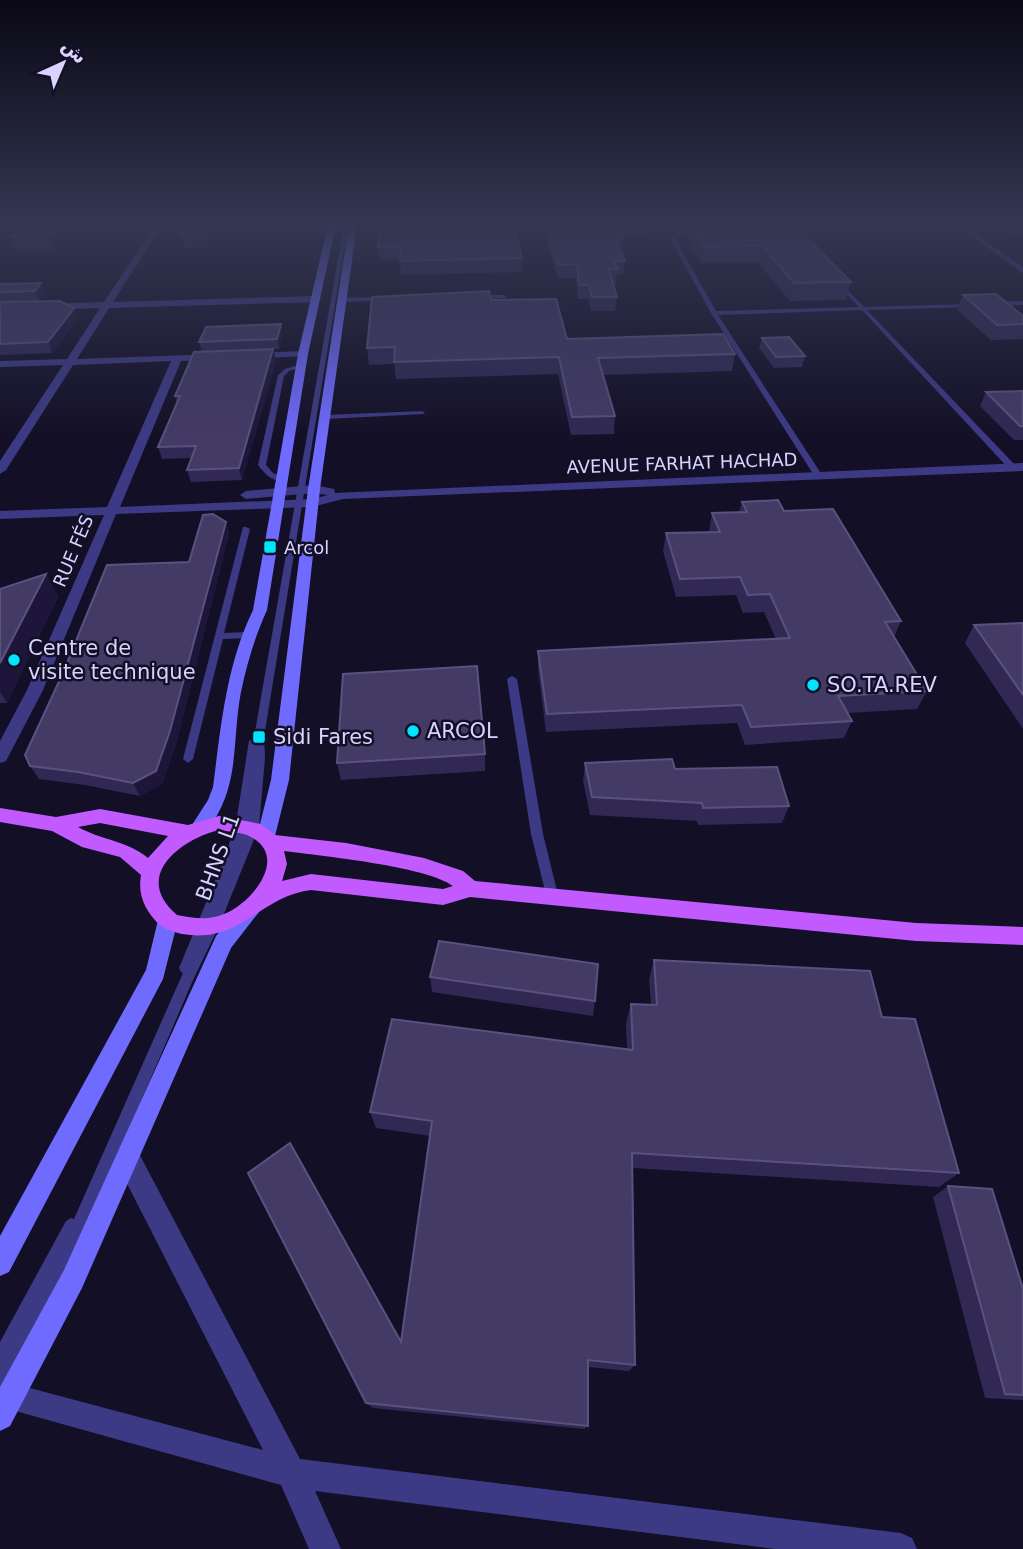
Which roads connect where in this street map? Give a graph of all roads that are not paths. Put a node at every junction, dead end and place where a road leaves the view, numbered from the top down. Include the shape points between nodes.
1 (108, 297) edge
2 (108, 297) edge
3 (334, 297) edge
4 (494, 297) edge
5 (705, 297) edge
6 (853, 297) edge
7 (466, 298) edge
8 (317, 299) joint
9 (387, 299) edge
10 (342, 300) joint
11 (1023, 303) edge
12 (103, 305) junction
13 (0, 308) edge
14 (864, 308) junction
15 (714, 313) junction
16 (177, 358) junction
17 (302, 360) junction
18 (66, 362) junction
19 (0, 364) edge
20 (422, 413) dead end
21 (325, 417) junction
22 (0, 457) edge
23 (1018, 467) edge
24 (0, 470) edge
25 (818, 475) junction
26 (279, 491) junction
27 (305, 497) junction
28 (0, 507) edge
29 (113, 507) junction
30 (0, 515) edge
31 (246, 529) dead end
32 (248, 635) junction
33 (219, 636) junction
34 (512, 679) dead end
35 (0, 757) edge
36 (188, 759) dead end
37 (0, 815) edge
38 (56, 824) junction
39 (194, 830) junction
40 (258, 832) junction
41 (151, 872) junction
42 (470, 890) junction
43 (553, 899) junction
44 (256, 905) junction
45 (168, 920) junction
46 (208, 927) junction
47 (1023, 936) edge
48 (126, 1155) junction
49 (0, 1263) edge
50 (0, 1359) edge
51 (4, 1397) edge
52 (291, 1473) junction
53 (326, 1549) edge
54 (901, 1549) edge

1 - 12 street
2 - 12 street
3 - 27 lane, BHNS L1
4 - 7 lane
5 - 15 lane
6 - 14 lane
8 - 12 street
8 - 17 street
9 - 10 lane
10 - 21 street
11 - 14 lane
12 - 13 street
12 - 18 street
14 - 15 lane
14 - 23 lane
15 - 25 lane
16 - 17 street
16 - 18 street
16 - 29 street, RUE FÉS
17 - 26 street
17 - 26 lane via 281,376 262,465
18 - 19 street
18 - 22 street
18 - 24 street
20 - 21 lane
21 - 27 street
23 - 25 street, AVENUE FARHAT HACHAD
25 - 27 street, AVENUE FARHAT HACHAD
26 - 27 street, AVENUE FARHAT HACHAD
26 - 29 street, AVENUE FARHAT HACHAD
26 - 32 street via 260,610
27 - 40 lane, BHNS L1 via 260,737
27 - 40 street via 280,780
28 - 29 street, AVENUE FARHAT HACHAD
29 - 30 street, AVENUE FARHAT HACHAD
29 - 35 street, RUE FÉS via 35,690
31 - 33 lane
32 - 33 lane
32 - 39 street via 233,694 222,787 216,803
33 - 36 lane
34 - 43 lane via 537,834
37 - 38 main road
38 - 39 main road via 100,816
38 - 41 main road via 89,842 126,851
39 - 40 main road via 219,823
39 - 41 main road via 160,855
40 - 42 main road via 424,866 456,877
40 - 44 main road via 276,850 278,865 274,882
40 - 46 lane, BHNS L1
41 - 45 main road via 151,902
42 - 43 main road
42 - 44 main road via 443,897 311,882 296,884
43 - 47 main road via 916,932
44 - 46 main road
44 - 48 street via 223,942
45 - 46 main road via 188,928
45 - 49 street via 156,972
46 - 50 lane, BHNS L1 via 60,1250
46 - 51 lane, BHNS L1
48 - 51 street via 73,1279
48 - 52 street
51 - 52 street
52 - 53 street
52 - 54 street

